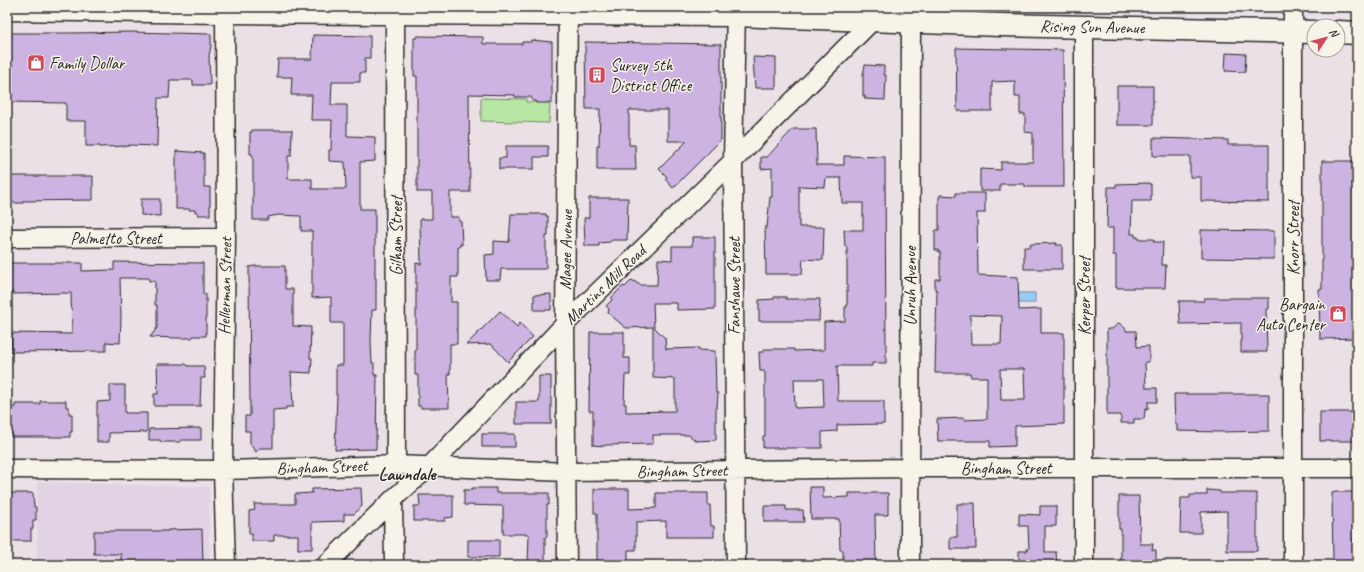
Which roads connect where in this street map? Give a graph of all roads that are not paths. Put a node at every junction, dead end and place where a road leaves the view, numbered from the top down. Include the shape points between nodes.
1 (1293, 7) edge
2 (96, 8) edge
3 (7, 9) edge
4 (225, 10) edge
5 (395, 10) edge
6 (568, 11) edge
7 (736, 11) edge
8 (879, 14) edge
9 (911, 15) edge
10 (1084, 27) junction
11 (1304, 31) edge
12 (1346, 32) edge
13 (1357, 33) edge
14 (733, 162) junction
15 (226, 237) junction
16 (7, 238) edge
17 (565, 324) junction
18 (396, 465) junction
19 (428, 466) junction
20 (910, 468) junction
21 (1084, 468) junction
22 (1294, 468) junction
23 (1357, 468) edge
24 (7, 469) edge
25 (223, 470) junction
26 (735, 470) junction
27 (567, 472) junction
28 (393, 499) junction
29 (226, 565) edge
30 (326, 565) edge
31 (394, 565) edge
32 (567, 565) edge
33 (736, 565) edge
34 (910, 565) edge
35 (1084, 565) edge
36 (1293, 565) edge

1 - 11 street, Knorr Street
2 - 3 main road, Rising Sun Avenue
2 - 4 main road, Rising Sun Avenue
4 - 5 main road, Rising Sun Avenue
4 - 15 street, Hellerman Street
5 - 6 main road, Rising Sun Avenue
5 - 18 street, Gilham Street
6 - 7 main road, Rising Sun Avenue
6 - 17 street, Magee Avenue
7 - 8 main road, Rising Sun Avenue
7 - 14 street, Fanshawe Street
8 - 9 main road, Rising Sun Avenue
8 - 14 street, Martins Mill Road
9 - 10 main road, Rising Sun Avenue
9 - 20 street, Unruh Avenue
10 - 11 main road, Rising Sun Avenue
10 - 21 street, Kerper Street
11 - 22 street, Knorr Street
12 - 13 main road
14 - 17 street, Martins Mill Road
14 - 26 street, Fanshawe Street
15 - 16 street, Palmetto Street
15 - 25 street, Hellerman Street
17 - 19 street, Martins Mill Road
17 - 27 street, Magee Avenue
18 - 19 street, Bingham Street
18 - 25 street, Bingham Street
19 - 27 street, Bingham Street
19 - 28 street, Martins Mill Road
20 - 21 street, Bingham Street
20 - 26 street, Bingham Street
20 - 34 street, Unruh Avenue
21 - 22 street, Bingham Street
21 - 35 street, Kerper Street
22 - 23 street, Bingham Street
22 - 36 street, Knorr Street
24 - 25 street, Bingham Street
25 - 29 street, Hellerman Street
26 - 27 street, Bingham Street
26 - 33 street, Fanshawe Street
27 - 32 street, Magee Avenue
28 - 30 street, Martins Mill Road
28 - 31 street

